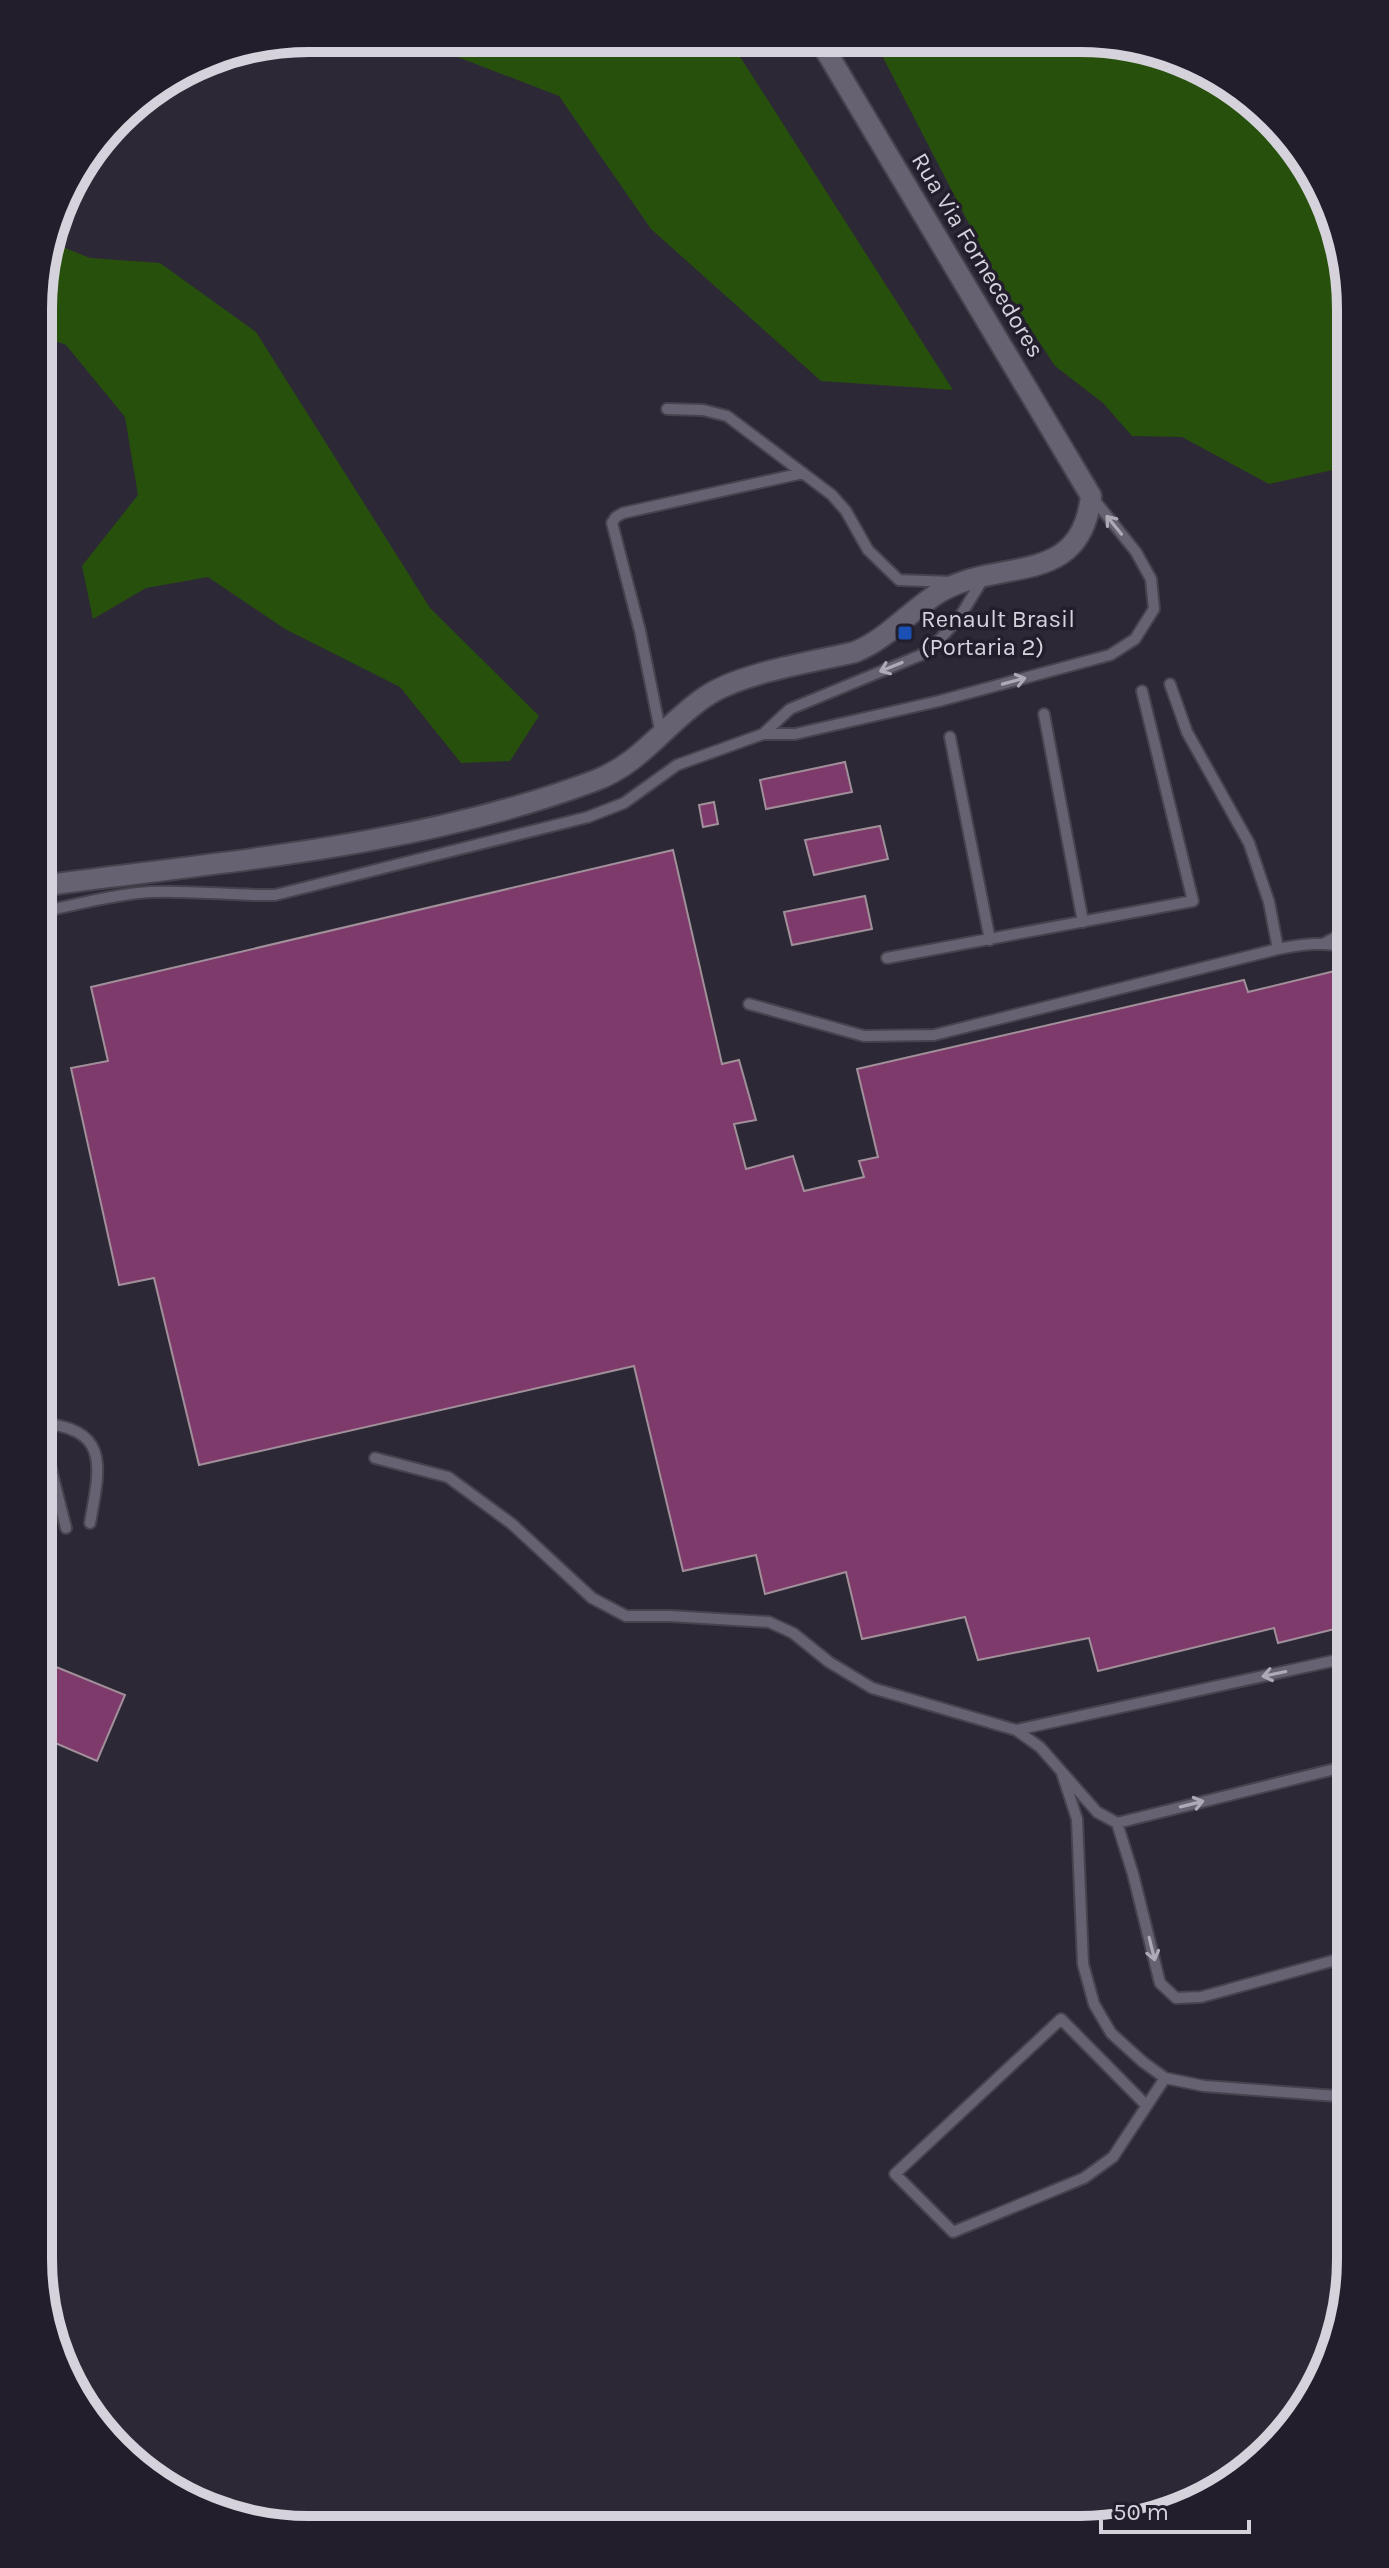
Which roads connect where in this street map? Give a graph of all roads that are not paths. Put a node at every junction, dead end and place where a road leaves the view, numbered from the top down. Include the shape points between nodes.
1 (827, 52) edge
2 (667, 409) dead end
3 (803, 473) junction
4 (1091, 496) junction
5 (985, 577) junction
6 (958, 582) junction
7 (1170, 684) dead end
8 (1142, 691) dead end
9 (1044, 714) dead end
10 (763, 734) junction
11 (661, 737) junction
12 (950, 737) dead end
13 (52, 884) edge
14 (52, 910) edge
15 (1083, 922) junction
16 (1337, 937) edge
17 (990, 940) junction
18 (1325, 943) junction
19 (1337, 945) edge
20 (1278, 949) junction
21 (887, 958) dead end
22 (749, 1004) dead end
23 (52, 1424) edge
24 (375, 1458) dead end
25 (52, 1473) edge
26 (90, 1523) dead end
27 (66, 1528) dead end
28 (1336, 1660) edge
29 (1016, 1730) junction
30 (1060, 1768) junction
31 (1336, 1769) edge
32 (1117, 1823) junction
33 (1336, 1960) edge
34 (1165, 2078) junction
35 (1336, 2096) edge
36 (1146, 2105) junction

1 - 4 street, Rua Via Fornecedores
2 - 3 lane via 727,416
3 - 6 lane via 832,495 868,550 899,580
3 - 11 lane via 623,513 612,523
4 - 5 street via 1082,534 1066,551 1047,562
10 -> 4 lane via 795,734 939,701 1110,655 1135,639 1154,609 1151,579
5 - 6 street
5 -> 10 lane via 959,618 921,655 790,709
6 - 11 street via 870,646 746,679 707,696
7 - 20 lane via 1187,732 1249,843
8 - 15 lane via 1193,901
9 - 15 lane
10 - 14 lane via 677,765 624,803 588,817 275,895 148,892
11 - 13 street via 599,779 413,833
12 - 17 lane
15 - 17 lane
16 - 18 lane
17 - 21 lane
18 - 19 lane
18 - 20 lane
20 - 22 lane via 934,1035 864,1036
23 - 26 lane via 84,1434 97,1456
24 - 29 lane via 448,1477 512,1524 592,1598 626,1616 769,1622 872,1688
25 - 27 lane
28 -> 29 lane
29 - 30 lane
30 - 32 lane via 1097,1812
30 - 34 lane via 1077,1819 1083,1964 1094,2004 1111,2033
32 -> 31 lane
32 -> 33 lane via 1160,1983 1176,1998 1201,1997
34 - 35 lane
34 - 36 lane
36 - 36 lane via 1061,2019 895,2174 953,2232 1084,2178 1113,2157

